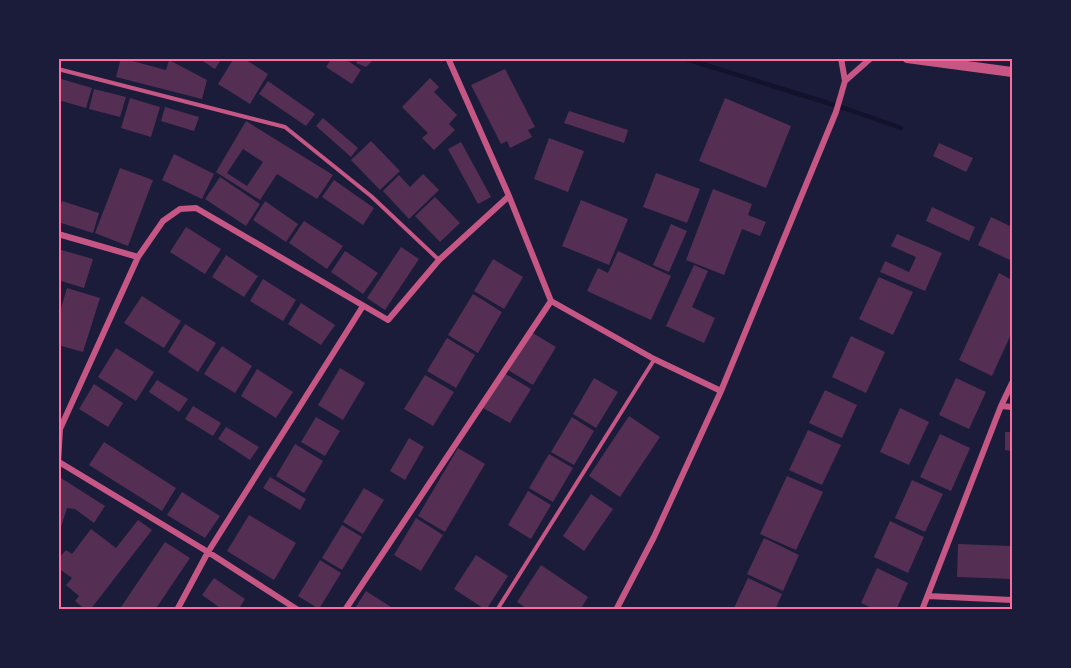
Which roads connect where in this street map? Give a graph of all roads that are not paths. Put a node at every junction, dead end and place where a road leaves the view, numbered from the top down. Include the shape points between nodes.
1 (448, 58) edge
2 (842, 58) edge
3 (871, 58) edge
4 (907, 58) edge
5 (58, 69) edge
6 (1012, 72) edge
7 (845, 81) junction
8 (509, 196) junction
9 (58, 234) edge
10 (138, 257) junction
11 (440, 260) junction
12 (550, 301) junction
13 (363, 306) junction
14 (654, 359) junction
15 (1012, 383) edge
16 (721, 391) junction
17 (1001, 406) junction
18 (1012, 407) edge
19 (59, 429) edge
20 (59, 463) edge
21 (208, 552) junction
22 (928, 596) junction
23 (1012, 600) edge
24 (177, 609) edge
25 (298, 609) edge
26 (345, 609) edge
27 (497, 609) edge
28 (616, 609) edge
29 (922, 609) edge

1 - 8 street
2 - 7 street
3 - 7 street
4 - 6 street
5 - 11 lane via 285,127 371,196
7 - 16 street via 836,112
8 - 11 street
8 - 12 street
9 - 10 street
10 - 13 street via 163,221 180,209 196,208
10 - 19 street
11 - 13 street via 388,320
12 - 14 street
12 - 26 street
13 - 21 street
14 - 16 street
14 - 27 lane
15 - 17 street
16 - 28 street
17 - 18 street
17 - 22 street
19 - 20 street
20 - 21 street
21 - 24 street
21 - 25 street
22 - 23 street
22 - 29 street

